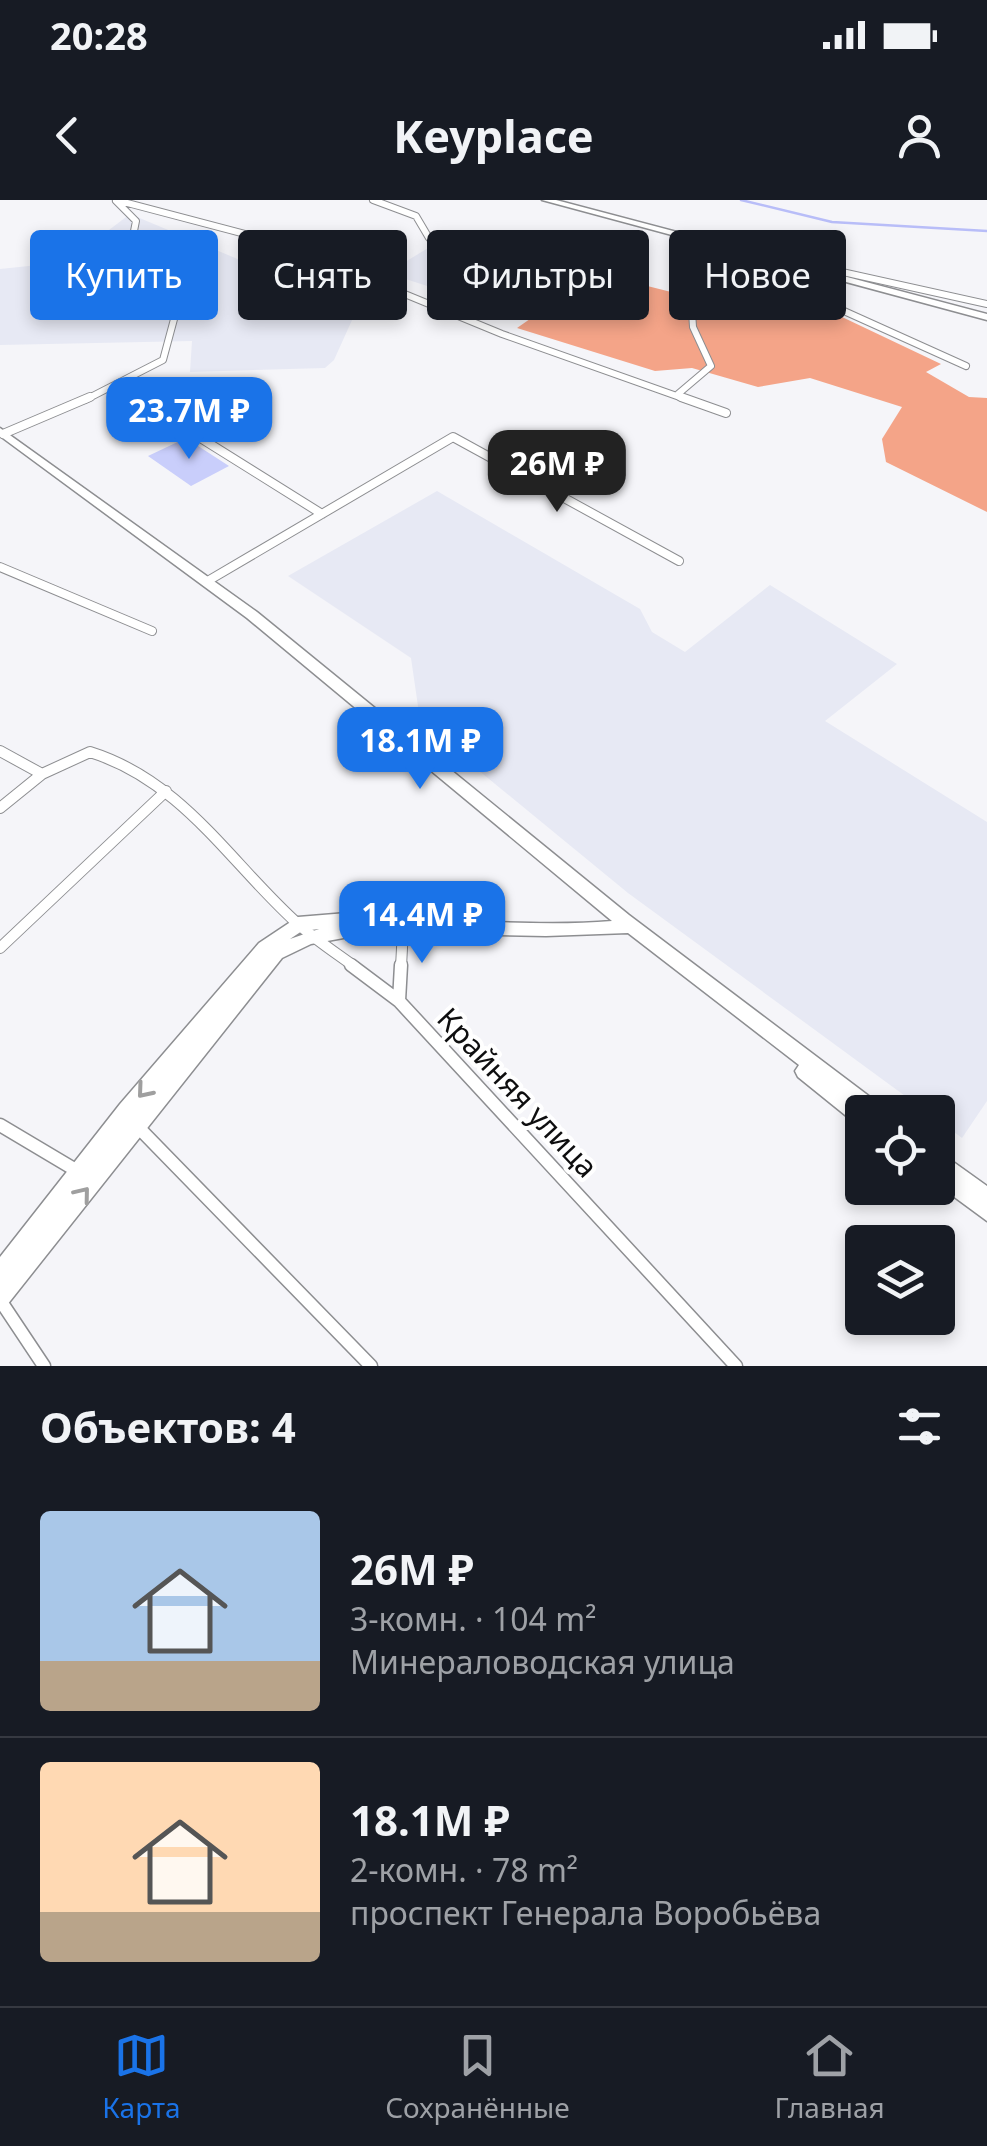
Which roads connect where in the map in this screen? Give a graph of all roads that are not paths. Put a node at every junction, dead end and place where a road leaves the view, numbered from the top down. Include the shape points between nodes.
1 (115, 200) edge
2 (372, 200) edge
3 (546, 200) edge
4 (669, 234) edge
5 (427, 235) edge
6 (846, 270) edge
7 (846, 281) edge
8 (987, 304) edge
9 (846, 314) edge
10 (987, 317) edge
11 (693, 320) edge
12 (966, 366) dead end
13 (117, 386) junction
14 (678, 394) junction
15 (726, 412) dead end
16 (1, 434) edge
17 (322, 514) junction
18 (679, 561) dead end
19 (0, 567) edge
20 (206, 582) junction
21 (152, 632) dead end
22 (0, 751) edge
23 (42, 774) junction
24 (166, 791) junction
25 (0, 808) edge
26 (620, 923) junction
27 (403, 929) junction
28 (306, 930) junction
29 (0, 948) edge
30 (399, 1001) junction
31 (852, 1095) edge
32 (845, 1103) edge
33 (0, 1125) edge
34 (138, 1126) junction
35 (79, 1172) junction
36 (955, 1173) edge
37 (955, 1187) edge
38 (987, 1198) edge
39 (987, 1211) edge
40 (0, 1273) edge
41 (0, 1299) edge
42 (44, 1366) edge
43 (371, 1366) edge
44 (736, 1366) edge

1 - 13 street via 136,221 132,241 194,247 164,360
1 - 14 street via 283,244 502,334
2 - 5 street via 416,216
3 - 4 main road
6 - 8 street
7 - 10 main road
9 - 12 street
11 - 14 street via 712,366
13 - 16 street
13 - 17 street
14 - 15 street
16 - 20 main road
16 - 26 main road via 244,617
17 - 18 street via 452,436
17 - 20 street
19 - 21 street
20 - 26 main road
22 - 23 street
23 - 24 street, Крайняя улица via 90,752
23 - 25 street
24 - 28 street, Крайняя улица
24 - 29 street
26 - 27 main road
26 - 28 main road via 354,919
26 - 31 main road
26 - 32 main road
27 - 28 main road
27 - 30 street
28 - 30 street, Крайняя улица
28 - 34 main road via 276,953
28 -> 35 main road via 265,948
30 - 44 street, Крайняя улица
33 - 35 street
41 -> 34 main road
34 - 43 street
35 - 40 main road
36 - 38 main road
37 - 39 main road
41 - 42 street

